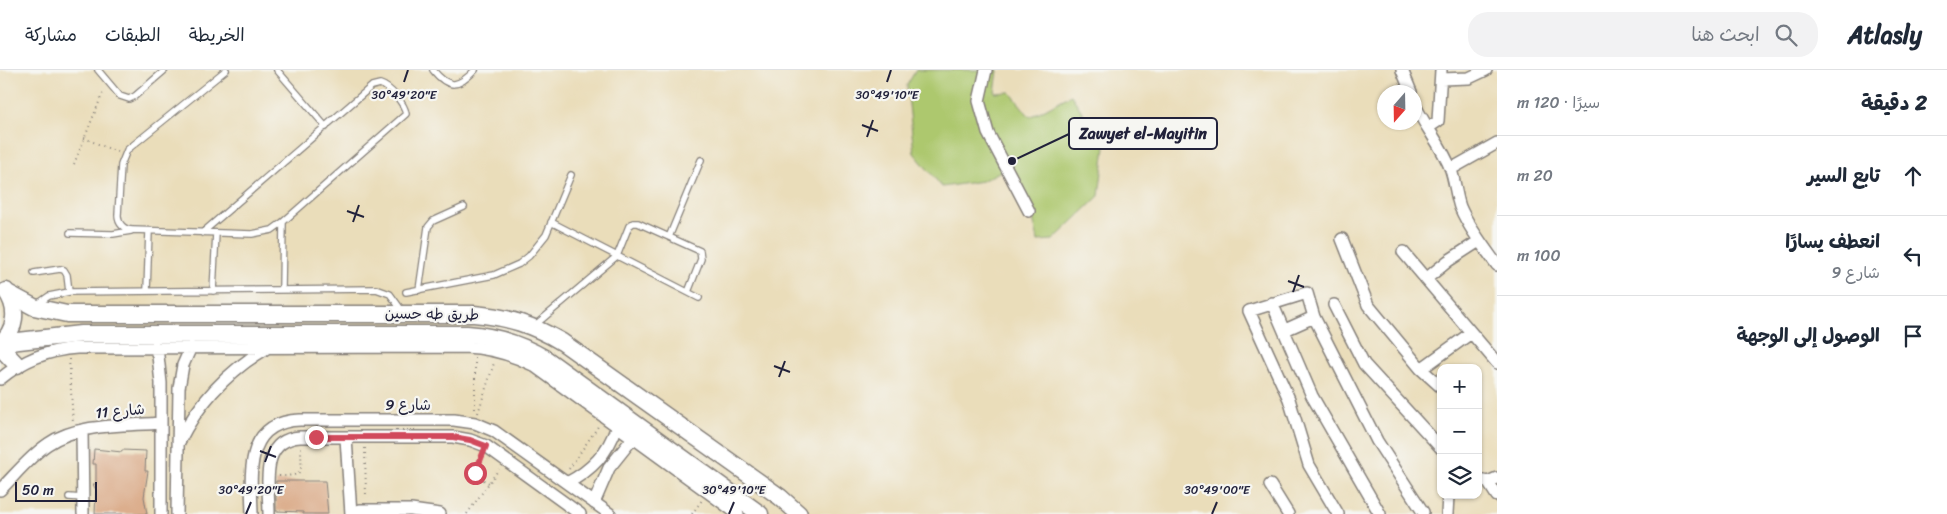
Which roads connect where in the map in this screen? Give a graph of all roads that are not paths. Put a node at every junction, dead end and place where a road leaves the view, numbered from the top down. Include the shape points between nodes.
1 (98, 70) edge
2 (165, 70) edge
3 (226, 70) edge
4 (277, 70) edge
5 (433, 70) edge
6 (475, 70) edge
7 (986, 70) edge
8 (1402, 70) edge
9 (1486, 70) edge
10 (1441, 74) edge
11 (1408, 85) edge
12 (1422, 119) edge
13 (326, 127) junction
14 (1429, 127) junction
15 (1497, 143) edge
16 (701, 160) dead end
17 (1451, 169) junction
18 (571, 175) dead end
19 (464, 207) dead end
20 (1029, 211) dead end
21 (283, 222) junction
22 (551, 222) junction
23 (133, 230) junction
24 (150, 231) junction
25 (70, 233) dead end
26 (202, 233) junction
27 (216, 233) junction
28 (668, 237) junction
29 (1342, 239) dead end
30 (1479, 241) junction
31 (1403, 252) dead end
32 (617, 256) junction
33 (1497, 265) edge
34 (34, 272) dead end
35 (1426, 279) junction
36 (4, 289) edge
37 (282, 290) junction
38 (419, 290) junction
39 (147, 291) junction
40 (213, 291) junction
41 (69, 292) junction
42 (406, 292) dead end
43 (688, 292) junction
44 (699, 298) dead end
45 (1272, 303) junction
46 (1334, 305) dead end
47 (34, 307) junction
48 (56, 313) junction
49 (404, 314) junction
50 (1314, 317) junction
51 (534, 327) junction
52 (1285, 330) junction
53 (1471, 333) junction
54 (56, 336) junction
55 (109, 341) junction
56 (267, 341) junction
57 (0, 345) edge
58 (191, 347) junction
59 (155, 348) junction
60 (1497, 363) edge
61 (17, 365) junction
62 (1421, 369) junction
63 (0, 379) edge
64 (1437, 383) edge
65 (584, 394) junction
66 (161, 400) junction
67 (178, 400) junction
68 (415, 420) junction
69 (161, 423) junction
70 (617, 426) junction
71 (78, 431) junction
72 (416, 437) junction
73 (346, 438) junction
74 (640, 438) junction
75 (1437, 444) edge
76 (178, 446) junction
77 (1488, 480) edge
78 (565, 481) junction
79 (1270, 485) dead end
80 (0, 490) edge
81 (1497, 496) edge
82 (69, 497) dead end
83 (83, 498) junction
84 (1448, 499) edge
85 (594, 503) junction
86 (252, 511) edge
87 (269, 511) edge
88 (1424, 512) dead end
89 (83, 514) edge
90 (161, 514) edge
91 (177, 514) edge
92 (352, 514) edge
93 (440, 514) edge
94 (580, 514) edge
95 (610, 514) edge
96 (738, 514) edge
97 (760, 514) edge
98 (799, 514) edge
99 (1288, 514) edge
100 (1338, 514) edge
101 (1380, 514) edge
102 (1447, 514) edge

1 - 2 lane via 120,96 129,99
3 - 23 lane via 130,146 124,155 120,170 118,219 122,226
4 - 13 lane
5 - 6 lane via 443,81 453,84 463,82
7 - 20 street via 979,101 988,133
8 - 11 street
9 - 10 street via 1469,78
10 - 14 street via 1438,121
12 - 14 street
13 - 21 lane via 376,84 387,87 406,112 403,119
13 - 26 lane
14 - 17 street
15 - 17 street
16 - 28 lane
17 - 30 street via 1460,207
18 - 22 lane
19 - 38 lane via 428,226
21 - 27 lane via 259,234
21 - 37 lane
22 - 32 lane
22 - 38 lane via 546,235 529,256 507,271
23 - 24 lane
23 - 25 lane via 120,234
24 - 26 lane
24 - 39 lane
26 - 27 lane
27 - 40 lane
28 - 32 lane via 633,223
28 - 43 lane via 701,254
29 - 62 street via 1368,304
30 - 33 street
30 - 35 street
31 - 35 street
32 - 43 lane
32 - 51 lane
34 - 41 lane via 64,270
35 - 53 street
36 - 47 main road, طريق طه حسين
36 - 57 main road via 14,307 14,323
37 - 40 lane
37 - 49 lane via 381,290 394,297
38 - 42 lane
39 - 40 lane
39 - 41 lane
41 - 47 lane via 49,296
43 - 44 lane
45 - 50 street via 1307,293
45 - 52 street
45 - 100 street via 1249,311 1289,399 1309,465
46 - 75 street via 1364,364
47 - 48 main road, طريق طه حسين
48 - 49 main road, طريق طه حسين
48 - 54 main road
49 - 51 main road, طريق طه حسين via 474,314
50 - 52 street
50 - 88 street via 1377,440
51 - 98 main road, طريق طه حسين via 562,342 780,497
52 - 101 street via 1312,396
53 - 60 street
53 - 62 street
54 - 55 main road, طريق طه حسين
54 - 57 main road, طريق طه حسين
55 - 56 main road, طريق طه حسين
55 - 59 street
55 - 61 street via 47,353
56 - 58 street
56 - 65 street via 497,351 533,365
56 - 65 main road, طريق طه حسين via 467,334 490,337 536,353
56 - 76 street via 214,389
57 - 61 main road
58 - 59 street
58 - 67 street via 183,365
59 - 66 street
61 - 63 street
62 - 64 street
65 - 70 street via 604,417
65 - 74 main road, طريق طه حسين
66 - 67 street
66 - 69 street
67 - 76 street
68 - 72 street
68 - 78 street, شارع 9 via 475,423 503,436
68 - 86 street, شارع 9 via 292,420 277,425 264,435 252,457
69 - 71 street, شارع 11
69 - 90 street
70 - 74 street
70 - 78 street via 598,460 586,472
71 - 80 street, شارع 11 via 47,444
71 - 83 street, شارع 11
72 - 73 street
72 - 94 street via 462,438 486,446
73 - 87 street via 300,437 277,447 269,461
73 - 92 street
74 - 85 street via 609,468
74 - 96 street
74 - 97 main road, طريق طه حسين
76 - 91 street
77 - 81 street
78 - 85 street, شارع 9
79 - 99 street
82 - 83 lane
83 - 89 street, شارع 11
84 - 102 street
85 - 95 street, شارع 9
86 - 87 street
92 - 93 street via 360,510 411,510

